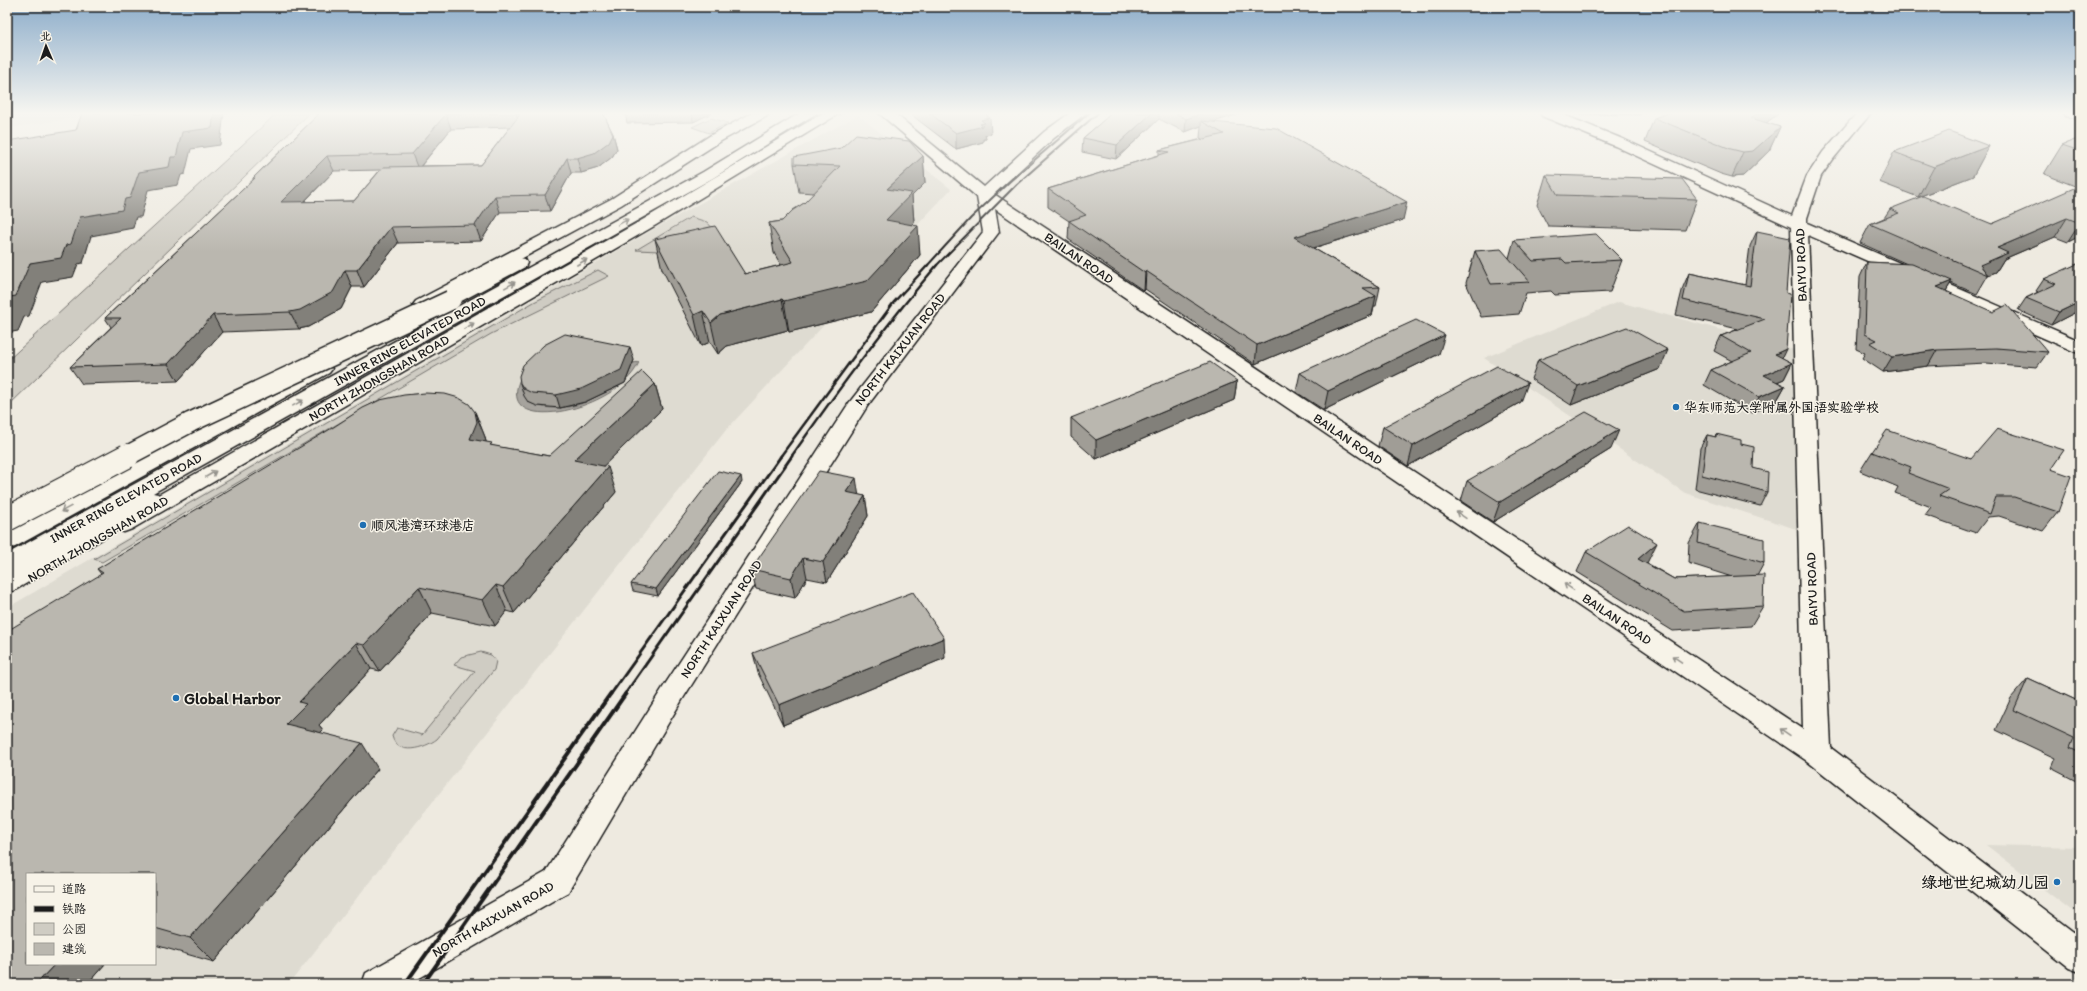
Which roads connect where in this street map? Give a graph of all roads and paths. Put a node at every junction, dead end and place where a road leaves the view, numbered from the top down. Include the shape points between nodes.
1 (683, 159) edge
2 (709, 159) edge
3 (734, 159) edge
4 (755, 159) edge
5 (941, 159) edge
6 (1023, 159) edge
7 (1655, 159) edge
8 (1825, 159) edge
9 (984, 195) junction
10 (1799, 225) junction
11 (451, 300) junction
12 (2080, 348) edge
13 (270, 419) junction
14 (207, 420) junction
15 (7, 509) edge
16 (7, 519) edge
17 (7, 527) edge
18 (7, 542) edge
19 (7, 564) edge
20 (7, 584) edge
21 (7, 592) edge
22 (1818, 753) junction
23 (2080, 957) edge
24 (378, 984) edge

1 - 14 main road via 616,202
2 - 11 main road, INNER RING ELEVATED ROAD
13 -> 3 main road, INNER RING ELEVATED ROAD
21 -> 4 main road, NORTH ZHONGSHAN ROAD
5 - 9 main road, BAILAN ROAD
6 - 9 main road
7 - 10 main road
8 - 10 main road, BAIYU ROAD via 1814,176 1799,218
22 -> 9 main road, BAILAN ROAD
9 - 24 main road, NORTH KAIXUAN ROAD via 991,232 859,403 673,693 557,882
10 - 12 main road
10 - 22 main road, BAIYU ROAD
11 - 16 main road, bridge via 191,422
11 -> 18 main road, INNER RING ELEVATED ROAD, bridge
13 - 19 main road, INNER RING ELEVATED ROAD
13 - 20 main road via 118,520
14 - 15 main road via 127,448
14 - 17 main road
22 - 23 main road

